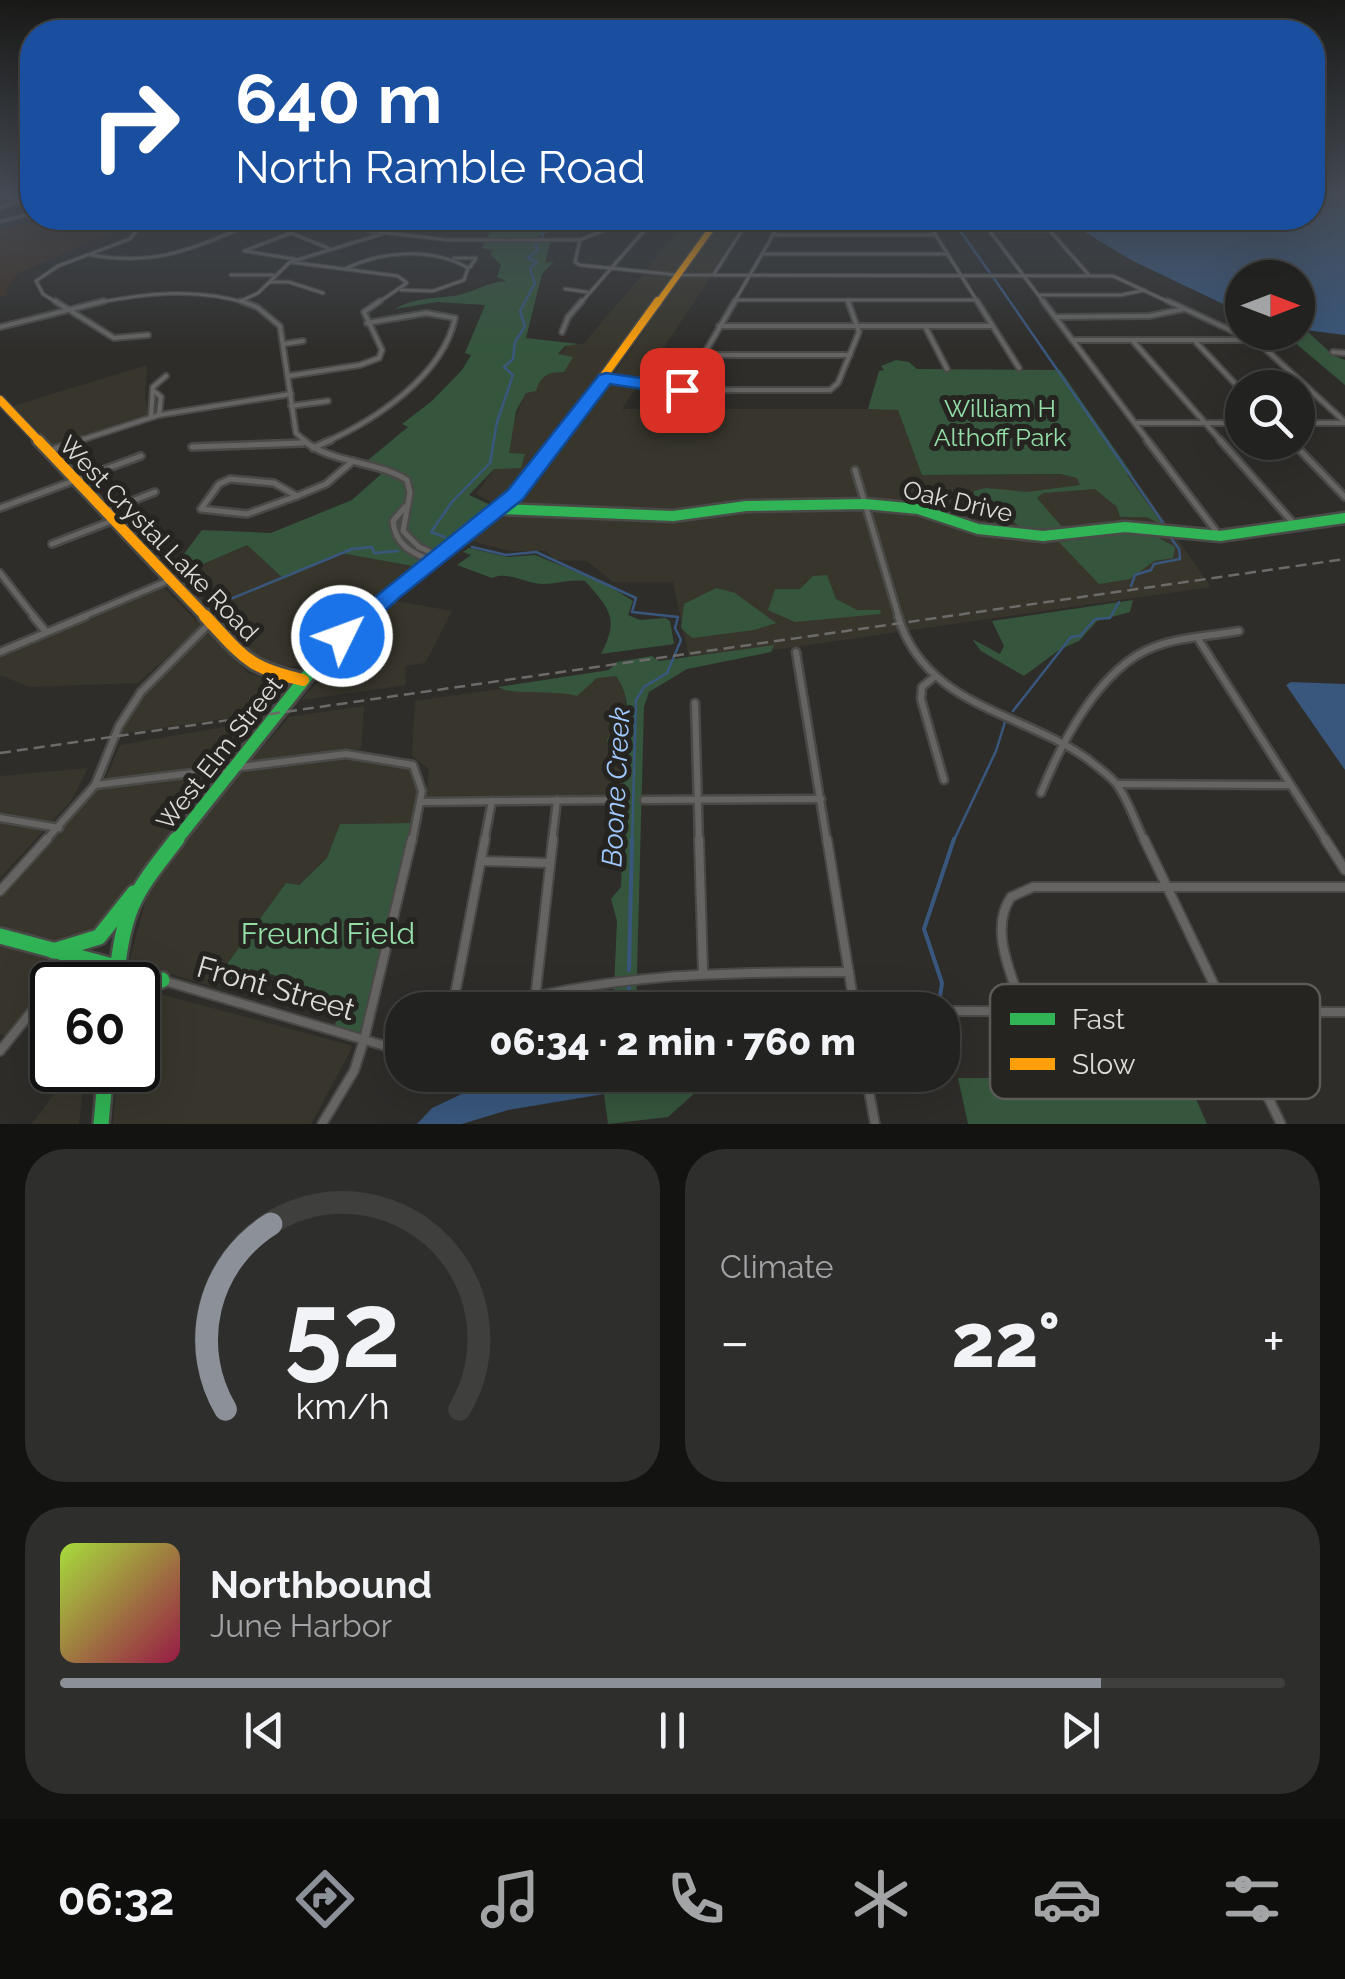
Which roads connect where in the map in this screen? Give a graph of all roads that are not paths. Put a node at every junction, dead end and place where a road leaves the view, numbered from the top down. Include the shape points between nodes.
1 (109, 245) edge
2 (196, 245) edge
3 (258, 245) edge
4 (322, 245) edge
5 (343, 245) edge
6 (579, 245) edge
7 (631, 245) edge
8 (699, 245) edge
9 (732, 245) edge
10 (766, 245) edge
11 (943, 245) edge
12 (1001, 245) edge
13 (1063, 245) edge
14 (331, 249) junction
15 (90, 254) junction
16 (762, 254) junction
17 (948, 254) junction
18 (442, 258) junction
19 (296, 259) junction
20 (290, 262) junction
21 (468, 268) junction
22 (345, 269) junction
23 (609, 270) junction
24 (231, 275) dead end
25 (749, 275) junction
26 (961, 275) junction
27 (1023, 275) junction
28 (1089, 275) junction
29 (276, 276) junction
30 (677, 276) junction
31 (713, 276) junction
32 (270, 282) junction
33 (566, 289) dead end
34 (398, 290) junction
35 (1148, 290) junction
36 (589, 292) junction
37 (323, 293) dead end
38 (1038, 296) junction
39 (244, 300) junction
40 (734, 300) junction
41 (848, 300) junction
42 (978, 300) junction
43 (1186, 308) junction
44 (67, 309) junction
45 (1055, 317) junction
46 (367, 323) junction
47 (719, 326) junction
48 (857, 326) junction
49 (925, 326) junction
50 (992, 326) junction
51 (1225, 326) edge
52 (0, 328) edge
53 (562, 332) dead end
54 (148, 335) dead end
55 (1072, 340) junction
56 (1132, 340) junction
57 (1194, 340) junction
58 (1225, 340) edge
59 (303, 341) dead end
60 (283, 344) junction
61 (1265, 350) edge
62 (1333, 352) dead end
63 (1345, 352) edge
64 (703, 355) junction
65 (850, 356) junction
66 (1018, 368) dead end
67 (947, 369) dead end
68 (1225, 373) edge
69 (166, 376) dead end
70 (288, 376) junction
71 (606, 378) junction
72 (682, 390) junction
73 (155, 392) junction
74 (291, 394) junction
75 (328, 400) dead end
76 (2, 405) edge
77 (292, 406) junction
78 (159, 416) junction
79 (151, 418) junction
80 (1345, 422) edge
81 (1135, 423) junction
82 (1204, 423) junction
83 (1225, 423) edge
84 (1315, 423) edge
85 (304, 443) junction
86 (192, 447) dead end
87 (312, 448) junction
88 (48, 451) junction
89 (141, 456) dead end
90 (1309, 460) edge
91 (353, 461) junction
92 (856, 470) dead end
93 (77, 480) junction
94 (155, 492) dead end
95 (297, 496) junction
96 (1345, 497) edge
97 (865, 504) junction
98 (0, 508) edge
99 (500, 509) junction
100 (110, 516) junction
101 (1345, 518) edge
102 (1295, 525) junction
103 (1220, 536) junction
104 (52, 544) dead end
105 (436, 559) junction
106 (0, 573) edge
107 (170, 580) junction
108 (210, 624) junction
109 (46, 632) junction
110 (1239, 632) dead end
111 (1196, 637) junction
112 (0, 652) edge
113 (796, 652) dead end
114 (933, 678) junction
115 (303, 680) junction
116 (694, 703) dead end
117 (1061, 742) junction
118 (232, 768) junction
119 (944, 780) dead end
120 (1117, 784) junction
121 (1290, 784) junction
122 (94, 785) junction
123 (1041, 793) dead end
124 (821, 799) junction
125 (557, 800) junction
126 (610, 800) dead end
127 (644, 800) dead end
128 (698, 800) junction
129 (492, 801) junction
130 (420, 802) junction
131 (4, 818) edge
132 (59, 828) junction
133 (481, 862) junction
134 (550, 863) junction
135 (1345, 870) edge
136 (1345, 887) edge
137 (1169, 888) junction
138 (0, 891) edge
139 (136, 891) junction
140 (0, 936) edge
141 (53, 951) junction
142 (76, 957) junction
143 (72, 962) edge
144 (96, 962) edge
145 (117, 962) edge
146 (704, 972) junction
147 (849, 972) junction
148 (162, 980) edge
149 (1016, 984) edge
150 (1214, 984) edge
151 (456, 992) edge
152 (536, 992) joint
153 (853, 992) edge
154 (960, 1011) edge
155 (990, 1012) edge
156 (30, 1014) edge
157 (364, 1040) junction
158 (385, 1046) edge
159 (0, 1051) edge
160 (104, 1092) edge
161 (869, 1092) edge
162 (1269, 1099) edge
163 (100, 1124) edge
164 (322, 1124) edge
165 (875, 1124) edge
166 (1281, 1124) edge

1 - 15 street
2 - 15 street via 156,261
3 - 19 street via 244,251
4 - 14 street
5 - 14 street
6 - 23 street via 574,262
7 - 23 street
8 - 30 main road, West Elm Street
9 - 31 street
10 - 16 street
11 - 17 street
12 - 27 street
13 - 28 street
14 - 19 street
15 - 44 street via 36,281
16 - 17 street
16 - 25 street
17 - 26 street
18 - 21 street
18 - 21 street via 476,258
18 - 22 street via 384,254
19 - 20 street
20 - 22 street
20 - 29 street
21 - 34 street via 464,280 446,289
22 - 34 street via 406,278
23 - 30 street
23 - 36 street
24 - 29 street
25 - 26 street
25 - 31 street
25 - 40 street
26 - 27 street
26 - 42 street
27 - 28 street
27 - 38 street
28 - 35 street via 1123,278
29 - 32 street
30 - 31 street
30 - 71 main road, West Elm Street
32 - 37 street
32 - 39 street
33 - 36 street
34 - 46 street via 368,307
35 - 38 street
35 - 43 street
36 - 53 street
38 - 45 street
39 - 44 street via 163,294
39 - 60 street via 278,322
40 - 41 street
40 - 47 street
41 - 42 street
41 - 48 street
42 - 50 street
43 - 45 street via 1149,316
43 - 51 street
44 - 52 street
44 - 54 street via 114,338
45 - 55 street
46 - 70 street via 382,350 378,358
46 - 87 street via 440,312 456,322 436,359 394,408
47 - 48 street
47 - 64 street
48 - 49 street
48 - 65 street
49 - 50 street
49 - 67 street
50 - 66 street
55 - 56 street
55 - 81 street
56 - 57 street
56 - 82 street
57 - 58 street
57 - 68 street
59 - 60 street
60 - 70 street
61 - 80 street
62 - 63 street
64 - 65 street
64 - 72 street
65 - 72 street via 830,390
69 - 73 street
70 - 74 street
71 - 72 street
71 - 99 main road, West Elm Street
73 - 78 street
73 - 79 street
74 - 77 street
74 - 78 street
75 - 77 street
76 - 88 main road, West Crystal Lake Road
77 - 85 street
78 - 79 street
79 - 88 street
80 - 84 street
81 - 82 street
81 - 103 street
82 - 83 street
82 - 102 street
85 - 86 street
85 - 87 street
87 - 91 street
88 - 93 main road, West Crystal Lake Road
89 - 93 street
90 - 96 street
91 - 95 street via 326,484
91 - 105 street via 406,480 411,495 394,518 394,535 406,549
92 - 97 street
93 - 98 street
93 - 100 main road, West Crystal Lake Road
94 - 100 street
95 - 95 street via 247,514 201,510 230,480 274,482
97 - 99 main road, Oak Drive via 746,506 673,516
97 - 103 main road, Oak Drive via 918,510 1014,536 1126,528
97 - 114 street via 906,643
99 - 105 main road, West Elm Street
100 - 104 street
100 - 107 main road, West Crystal Lake Road
101 - 102 main road, Oak Drive
102 - 103 main road, Oak Drive
105 - 115 main road, West Elm Street via 360,620
106 - 109 street
107 - 108 main road, West Crystal Lake Road
107 - 109 street
108 - 115 main road, West Crystal Lake Road via 257,668
108 - 122 street via 141,692
109 - 112 street
110 - 111 street
111 - 117 street via 1155,646 1122,664
111 - 121 street
113 - 124 street
114 - 117 street
114 - 119 street via 921,700
115 - 118 main road, West Elm Street
116 - 128 street
117 - 120 street
117 - 123 street
118 - 122 street
118 - 130 street via 364,755 413,765 423,784
118 - 139 main road, West Elm Street
120 - 121 street
120 - 137 street
121 - 135 street
122 - 132 street
124 - 128 street
124 - 147 street
125 - 126 street
125 - 129 street
125 - 134 street
127 - 128 street
128 - 146 street
129 - 130 street
129 - 133 street
130 - 157 street
131 - 132 street
132 - 138 street
133 - 134 street
133 - 151 street
134 - 152 street
136 - 137 street
137 - 149 street via 1033,887 1011,897 1000,913 1001,936
137 - 150 street
139 - 141 main road via 98,937
139 - 145 main road, West Elm Street
140 - 141 main road, Front Street
141 - 142 main road, Front Street
142 - 143 street
142 - 144 main road, Front Street
146 - 147 street
146 - 152 street
147 - 153 street
148 - 157 street, Front Street
154 - 155 street
156 - 159 street
157 - 158 street, Front Street
157 - 164 street
160 - 163 main road
161 - 165 street
162 - 166 street

